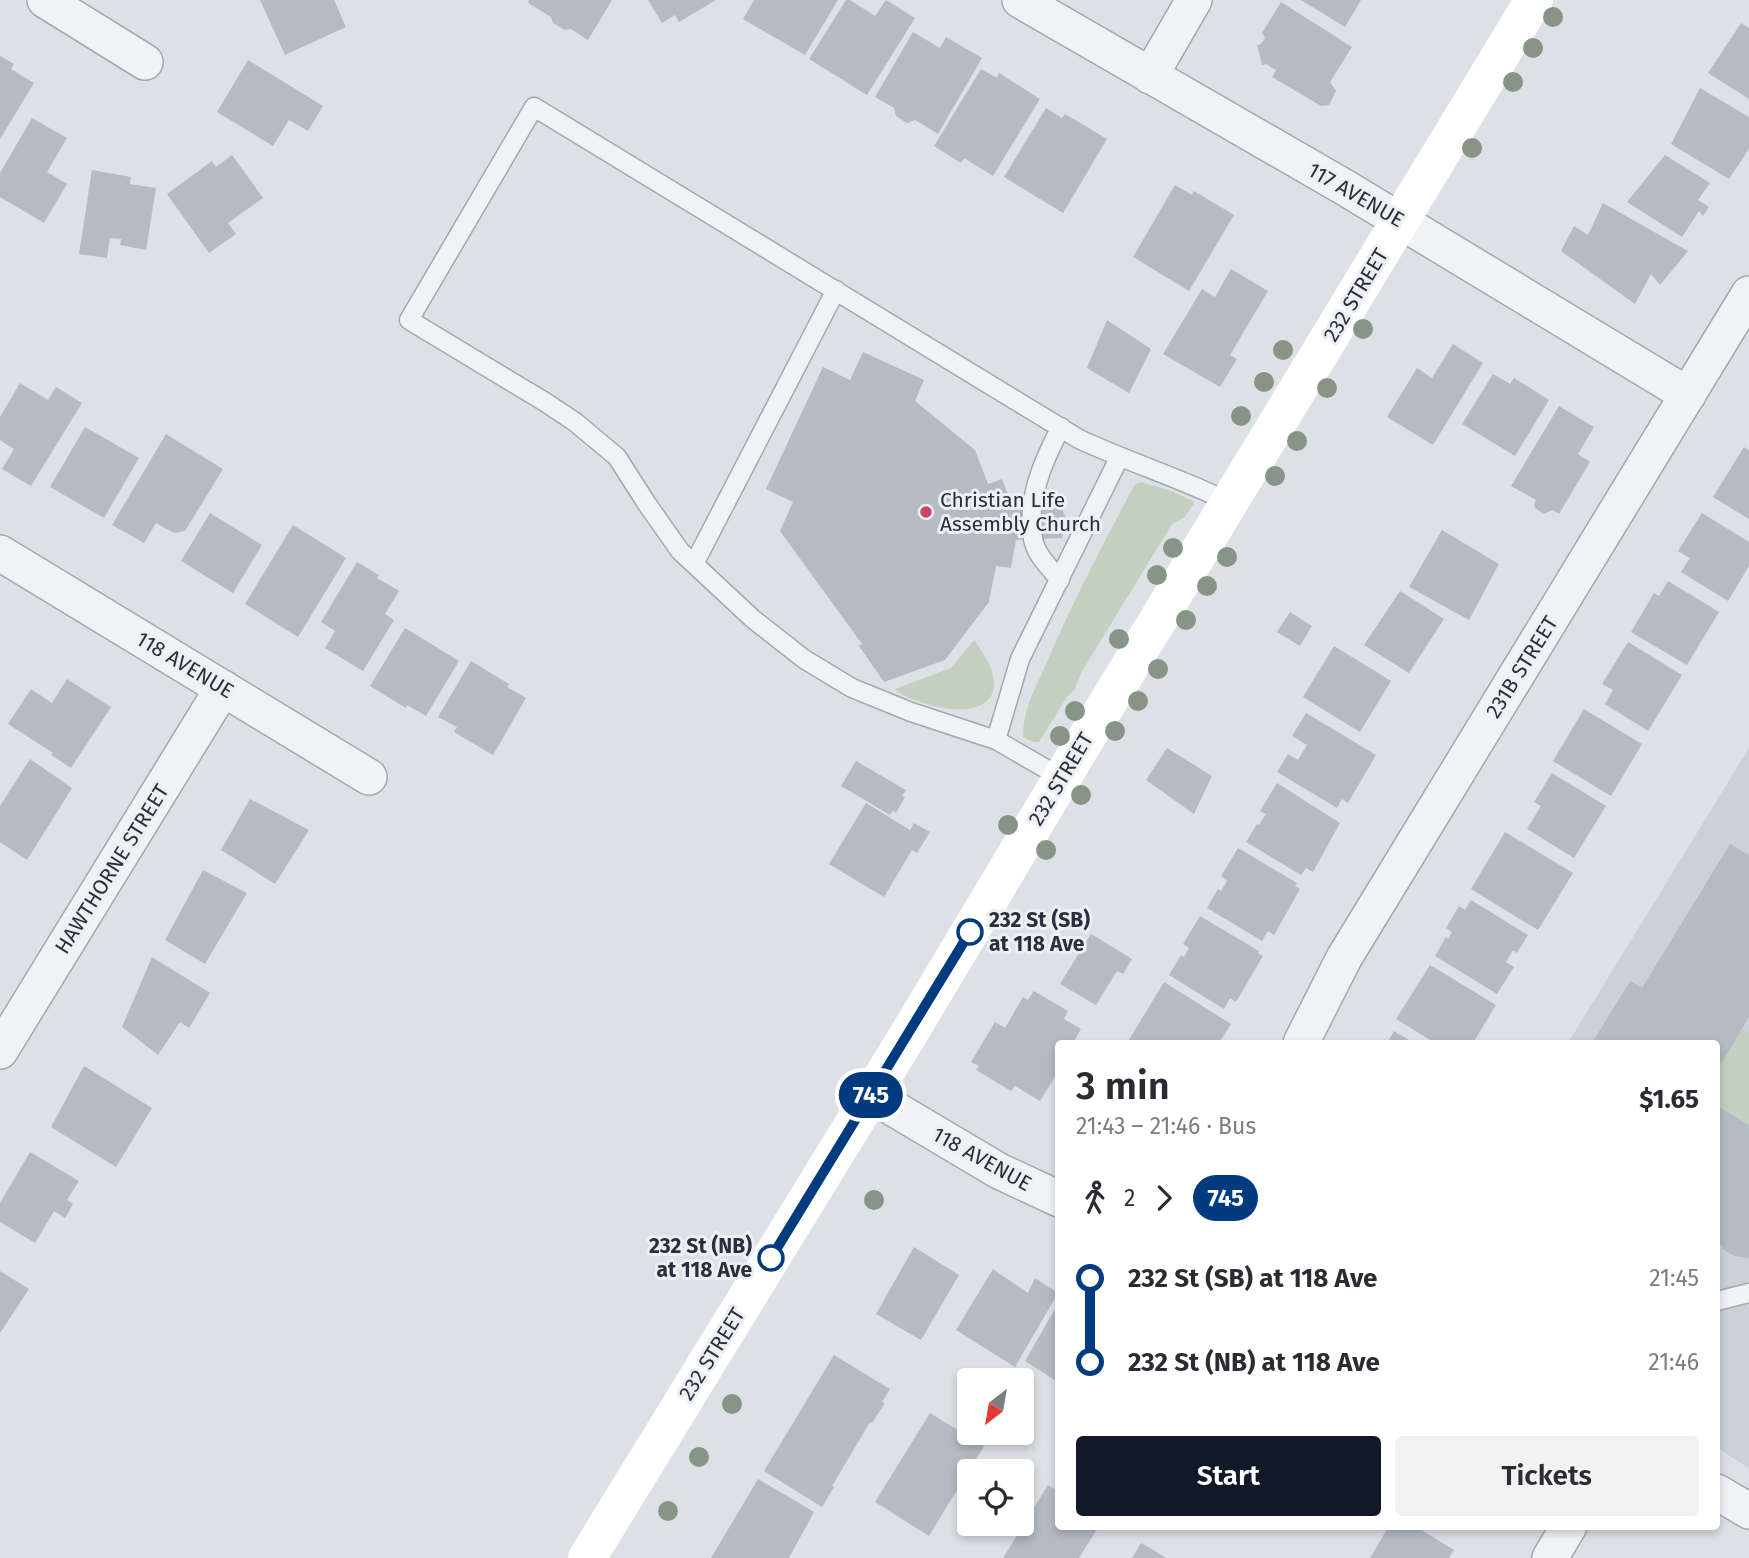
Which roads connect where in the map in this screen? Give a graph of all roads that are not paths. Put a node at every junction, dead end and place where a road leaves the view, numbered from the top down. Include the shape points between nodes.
1 (45, 0) edge
2 (1020, 0) edge
3 (1194, 0) edge
4 (1534, 0) edge
5 (145, 62) dead end
6 (1150, 76) junction
7 (1401, 220) junction
8 (836, 290) junction
9 (1749, 294) edge
10 (1688, 396) junction
11 (1061, 427) junction
12 (1119, 458) junction
13 (1229, 502) junction
14 (0, 553) edge
15 (694, 564) junction
16 (1060, 580) junction
17 (223, 688) junction
18 (996, 740) junction
19 (369, 777) dead end
20 (1062, 778) junction
21 (1303, 1040) edge
22 (0, 1051) edge
23 (871, 1095) junction
24 (1055, 1197) edge
25 (1749, 1293) edge
26 (1720, 1299) edge
27 (1720, 1494) edge
28 (1749, 1511) edge
29 (1567, 1530) edge
30 (587, 1558) edge
31 (1550, 1558) edge

1 - 5 street
2 - 6 street, 117 AVENUE
3 - 6 street
4 - 7 main road, 232 STREET
6 - 7 street, 117 AVENUE
7 - 10 street, 117 AVENUE
7 - 13 main road, 232 STREET
8 - 11 lane
8 - 15 lane
8 - 15 lane via 534,107 409,320 545,402 617,457 680,551
9 - 10 street, 231B STREET
10 - 21 street, 231B STREET via 1344,958
11 - 12 lane
11 - 16 lane via 1032,499 1033,539
12 - 13 lane
12 - 16 lane
13 - 20 main road, 232 STREET
14 - 17 street, 118 AVENUE
15 - 18 lane via 753,619 804,659 852,688
16 - 18 lane via 1020,659
17 - 19 street, 118 AVENUE
17 - 22 street, HAWTHORNE STREET
18 - 20 lane
20 - 23 main road, 232 STREET
23 - 24 street, 118 AVENUE via 999,1171
23 - 30 main road, 232 STREET
25 - 26 lane
27 - 28 street
29 - 31 street

